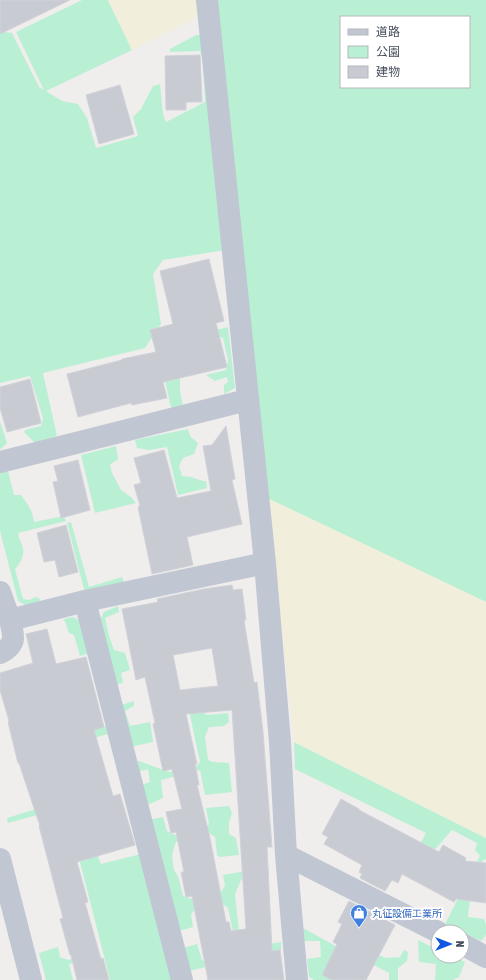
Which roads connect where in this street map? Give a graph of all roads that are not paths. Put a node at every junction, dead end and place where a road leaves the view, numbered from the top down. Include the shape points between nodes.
1 (207, 0) edge
2 (248, 400) junction
3 (0, 462) edge
4 (265, 563) junction
5 (0, 592) edge
6 (85, 601) junction
7 (10, 620) junction
8 (0, 653) edge
9 (286, 855) junction
10 (0, 859) edge
11 (430, 928) edge
12 (470, 948) edge
13 (486, 956) edge
14 (31, 980) edge
15 (182, 980) edge
16 (297, 980) edge

1 - 2 street
2 - 3 street
2 - 4 street
4 - 6 street
4 - 9 street via 280,742
5 - 7 street
6 - 7 street
6 - 15 street
7 - 8 street via 12,643
9 - 11 street
9 - 16 street
10 - 14 street
12 - 13 street

